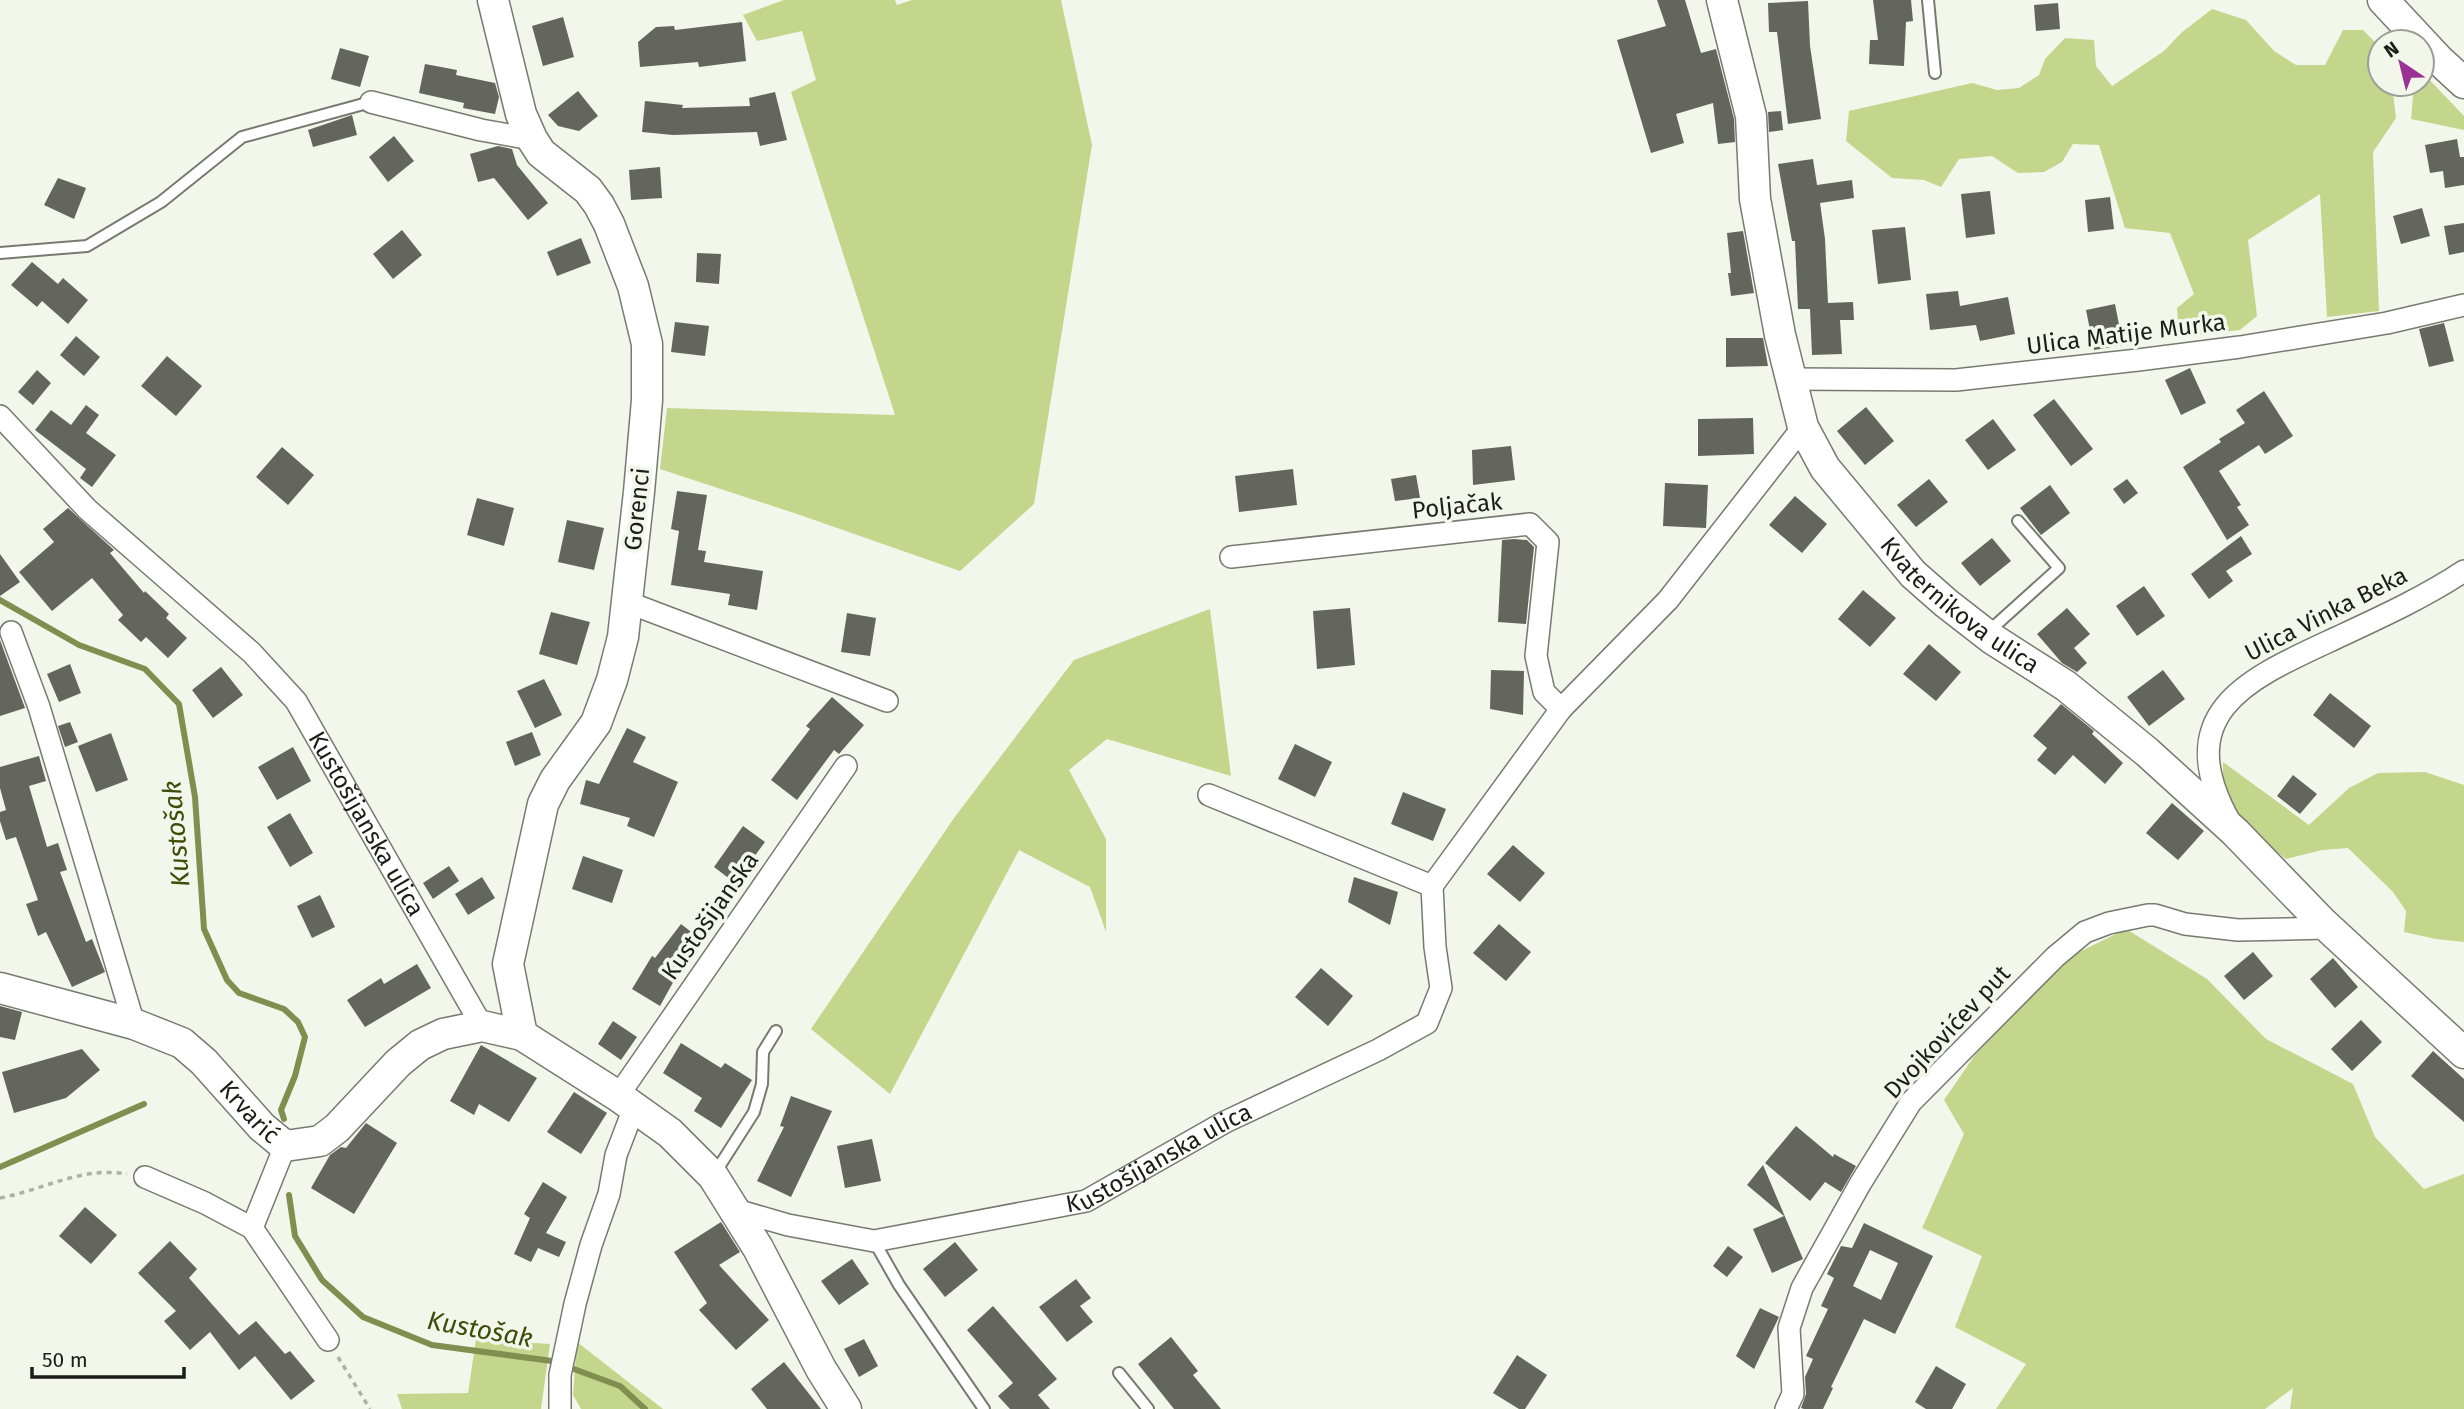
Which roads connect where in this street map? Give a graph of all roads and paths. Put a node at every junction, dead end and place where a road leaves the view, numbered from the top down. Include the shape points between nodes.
1 (493, 0) edge
2 (1723, 0) edge
3 (1928, 0) edge
4 (2383, 0) edge
5 (1935, 73) dead end
6 (2464, 83) edge
7 (371, 102) joint
8 (532, 139) junction
9 (0, 253) edge
10 (2464, 305) edge
11 (1791, 379) junction
12 (0, 416) edge
13 (1803, 427) junction
14 (2018, 521) dead end
15 (1231, 557) dead end
16 (2464, 571) edge
17 (627, 602) junction
18 (11, 632) dead end
19 (1986, 634) junction
20 (887, 701) dead end
21 (1561, 709) junction
22 (846, 766) dead end
23 (1209, 795) dead end
24 (2235, 832) junction
25 (1432, 886) junction
26 (2329, 928) junction
27 (0, 988) edge
28 (134, 1024) junction
29 (482, 1026) junction
30 (776, 1031) dead end
31 (522, 1035) junction
32 (2464, 1053) edge
33 (626, 1102) junction
34 (285, 1146) junction
35 (713, 1176) junction
36 (145, 1177) joint
37 (0, 1198) edge
38 (736, 1210) junction
39 (252, 1227) junction
40 (874, 1241) junction
41 (328, 1340) joint
42 (1119, 1373) dead end
43 (370, 1409) edge
44 (560, 1409) edge
45 (846, 1409) edge
46 (984, 1409) edge
47 (1148, 1409) edge
48 (1786, 1409) edge

1 - 8 street, Gorenci via 521,114
2 - 11 street, Kvaternikova ulica via 1751,116 1755,199
3 - 5 lane
4 - 6 street
7 - 8 street
7 - 9 lane via 242,137 161,202 87,246
8 - 17 street, Gorenci via 541,153 588,190 599,205 633,286 648,344 645,433
10 - 11 street, Ulica Matije Murka via 2387,323 2138,360 1956,380
11 - 13 street, Kvaternikova ulica
12 - 29 street, Kustošijanska ulica via 88,509 252,653 296,701
13 - 19 street, Kvaternikova ulica via 1825,468 1887,545 1945,603
13 - 21 street via 1668,600
14 - 19 lane via 2059,568
15 - 21 street, Poljačak via 1530,524 1548,542 1536,656 1544,692
16 - 24 street, Ulica Vinka Beka via 2269,671 2222,708 2207,757
17 - 20 street
17 - 31 street, Gorenci via 623,637 604,704 543,804 508,964
18 - 28 street via 39,707
19 - 24 street, Kvaternikova ulica via 2105,717
21 - 25 street
22 - 33 street, Kustošijanska
23 - 25 street
24 - 26 street, Kvaternikova ulica
25 - 40 street, Kustošijanska ulica via 1441,988 1427,1023 1225,1122 1086,1201
26 - 32 street, Kvaternikova ulica
26 - 48 street, Dvojkovićev put via 2238,930 2148,915 2085,932 2055,957 1911,1102 1860,1184 1802,1288 1789,1328 1793,1394
27 - 28 street, Krvarić
28 - 34 street, Krvarić via 182,1043
29 - 31 street
29 - 34 street, Krvarić via 443,1034 420,1045 320,1141
30 - 35 lane via 763,1052 762,1084 754,1112
31 - 33 street
33 - 35 street via 670,1133
33 - 44 street, Kustošijanska via 609,1194 575,1304 560,1376
34 - 39 street
35 - 38 street
36 - 37 path via 83,1174
36 - 39 street
38 - 40 street, Kustošijanska ulica
38 - 45 street
39 - 41 street
40 - 46 lane via 899,1286
41 - 43 path
42 - 47 lane

